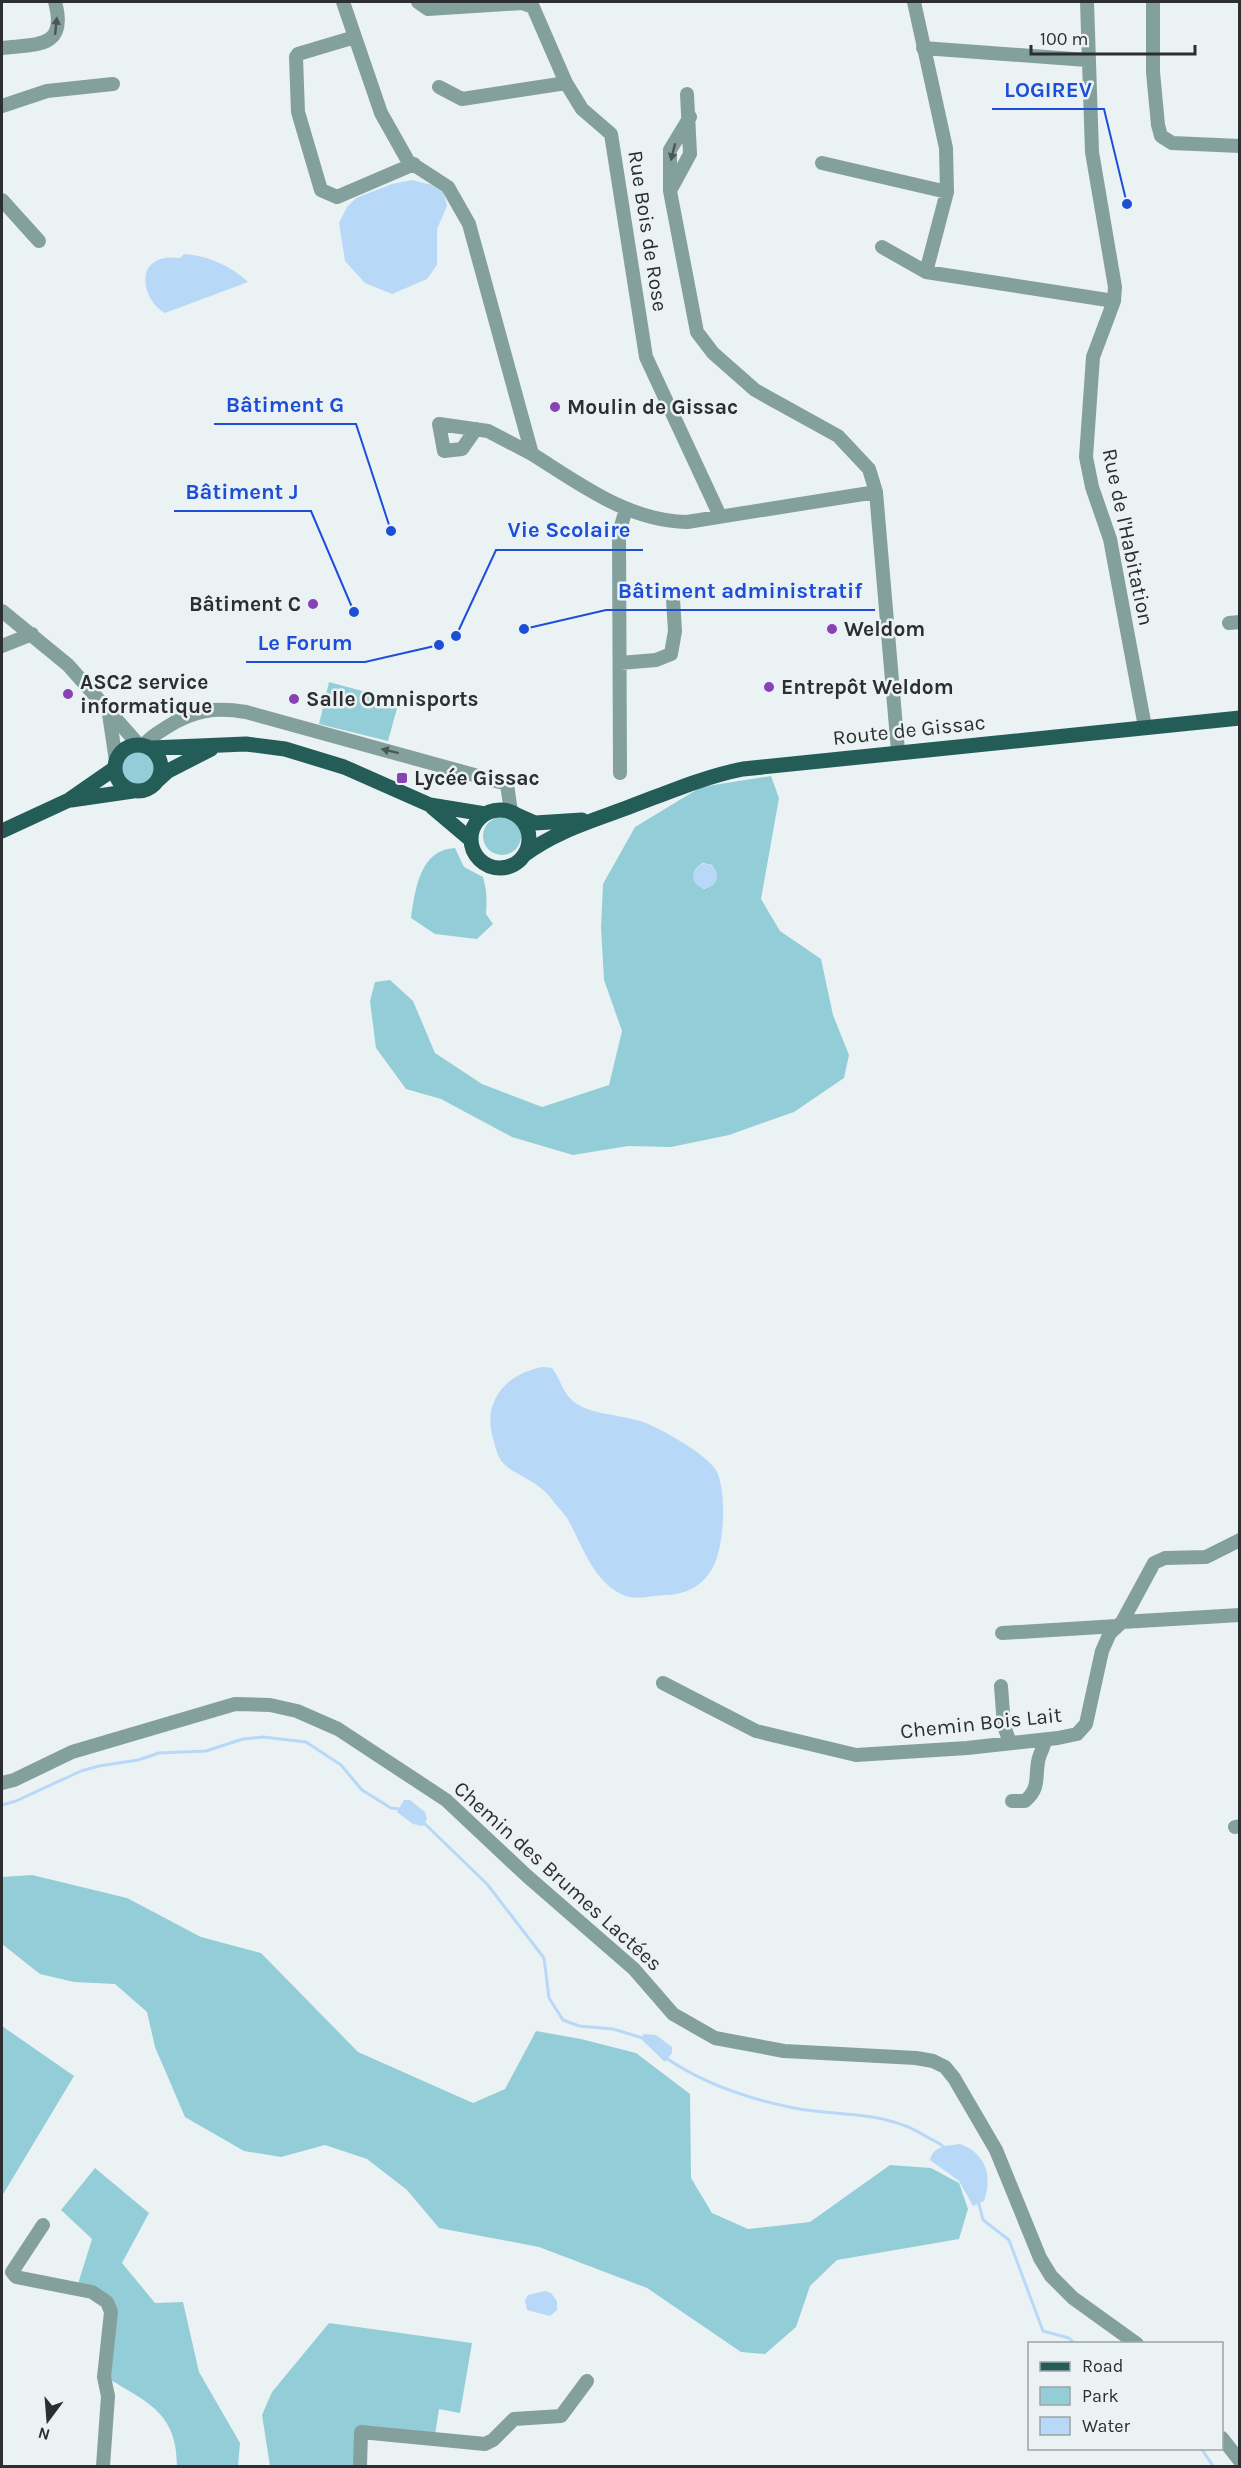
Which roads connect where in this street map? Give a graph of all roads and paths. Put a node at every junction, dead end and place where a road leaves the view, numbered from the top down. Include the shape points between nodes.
1 (55, 2) edge
2 (343, 2) edge
3 (418, 2) edge
4 (914, 2) edge
5 (1087, 2) edge
6 (1153, 2) edge
7 (355, 37) junction
8 (2, 48) edge
9 (923, 48) junction
10 (1087, 60) junction
11 (566, 83) junction
12 (113, 84) dead end
13 (439, 87) dead end
14 (687, 94) dead end
15 (2, 106) edge
16 (1239, 146) edge
17 (822, 163) dead end
18 (414, 164) junction
19 (947, 192) junction
20 (2, 200) edge
21 (39, 242) dead end
22 (882, 247) dead end
23 (926, 272) junction
24 (1114, 301) junction
25 (476, 429) dead end
26 (532, 454) junction
27 (876, 492) junction
28 (626, 510) junction
29 (720, 516) junction
30 (673, 599) dead end
31 (2, 611) edge
32 (32, 634) junction
33 (2, 646) edge
34 (620, 663) junction
35 (109, 714) junction
36 (1239, 718) edge
37 (1145, 727) junction
38 (145, 746) junction
39 (217, 746) junction
40 (898, 751) junction
41 (115, 764) junction
42 (620, 773) dead end
43 (158, 781) junction
44 (133, 791) junction
45 (69, 800) junction
46 (430, 805) junction
47 (513, 813) junction
48 (485, 814) junction
49 (591, 820) junction
50 (2, 831) edge
51 (471, 840) junction
52 (524, 855) junction
53 (1239, 1540) edge
54 (1239, 1615) edge
55 (1120, 1624) junction
56 (1002, 1633) dead end
57 (663, 1683) dead end
58 (1000, 1686) dead end
59 (1045, 1740) junction
60 (1010, 1743) junction
61 (2, 1783) edge
62 (1012, 1801) dead end
63 (43, 2225) dead end
64 (1136, 2342) edge
65 (587, 2381) dead end
66 (1223, 2441) edge
67 (1239, 2461) edge
68 (103, 2466) edge
69 (360, 2466) edge

8 -> 1 street via 51,40 58,30
2 - 7 street
3 - 11 street, Rue Bois de Rose via 428,9 522,3 533,7
4 - 9 street
5 - 10 street, Rue de l'Habitation
6 - 16 street via 1154,72 1161,136 1172,143
7 - 18 street via 381,113 408,161
7 - 18 street via 296,57 298,112 321,190 337,197
9 - 10 street
9 - 19 street via 946,148
10 - 24 street, Rue de l'Habitation via 1092,152 1115,287
11 - 13 street via 462,99
11 - 29 street, Rue Bois de Rose via 582,109 611,134 646,357
12 - 15 street via 47,91
14 - 27 street via 690,154 670,191 697,332 713,353 755,390 838,436 868,469
17 - 19 street
18 - 26 street via 448,187 469,224
19 - 23 street
20 - 21 street
22 - 23 street
23 - 24 street
24 - 37 street, Rue de l'Habitation via 1093,357 1086,458 1110,539
25 - 26 street via 488,431
26 - 28 street
27 - 29 street
27 - 40 street
28 - 29 street via 662,521 687,522
28 - 34 street via 619,533
30 - 34 street via 675,631 671,654 656,660
31 - 32 street
32 - 33 street
32 - 35 street via 82,679
34 - 42 street
35 - 38 street
35 - 41 street
36 - 37 main road, Route de Gissac
37 - 40 main road, Route de Gissac
38 - 39 main road
38 - 41 main road via 125,750
38 - 43 main road via 160,760
47 -> 38 street via 507,784 246,712 214,709 192,713 157,733
39 - 43 main road via 168,771
39 - 46 main road via 268,746 305,754 358,772
40 - 49 main road, Route de Gissac via 712,775
41 - 44 main road via 118,780
41 - 45 main road
43 - 44 main road via 147,790
44 - 45 main road
45 - 50 main road
46 - 48 main road
46 - 51 main road
47 - 48 main road via 495,810
47 - 49 main road, Route de Gissac via 535,823
47 - 52 main road via 527,829 529,838
48 - 51 main road via 475,824
49 - 52 main road, Route de Gissac via 543,841
51 - 52 main road via 477,857 492,867 510,866
53 - 55 street, Chemin Bois Lait via 1206,1557 1165,1558 1154,1563
54 - 55 street
55 - 56 street
55 - 59 street, Chemin Bois Lait via 1110,1633 1102,1651 1086,1724 1077,1734
57 - 60 street, Chemin Bois Lait via 756,1731 856,1755
58 - 60 street
59 - 60 street, Chemin Bois Lait
59 - 62 street via 1034,1792 1025,1801
61 - 64 street, Chemin des Brumes Lactées via 72,1752 235,1704 297,1711 338,1729 446,1800 634,1969 673,2014 715,2038 784,2051 916,2058 945,2067 996,2150 1051,2276 1072,2298
63 - 68 street via 12,2272 16,2277 92,2292 107,2302 111,2312 104,2377 108,2396
65 - 69 street via 561,2416 509,2420 500,2434 485,2444 361,2432
66 - 67 street

